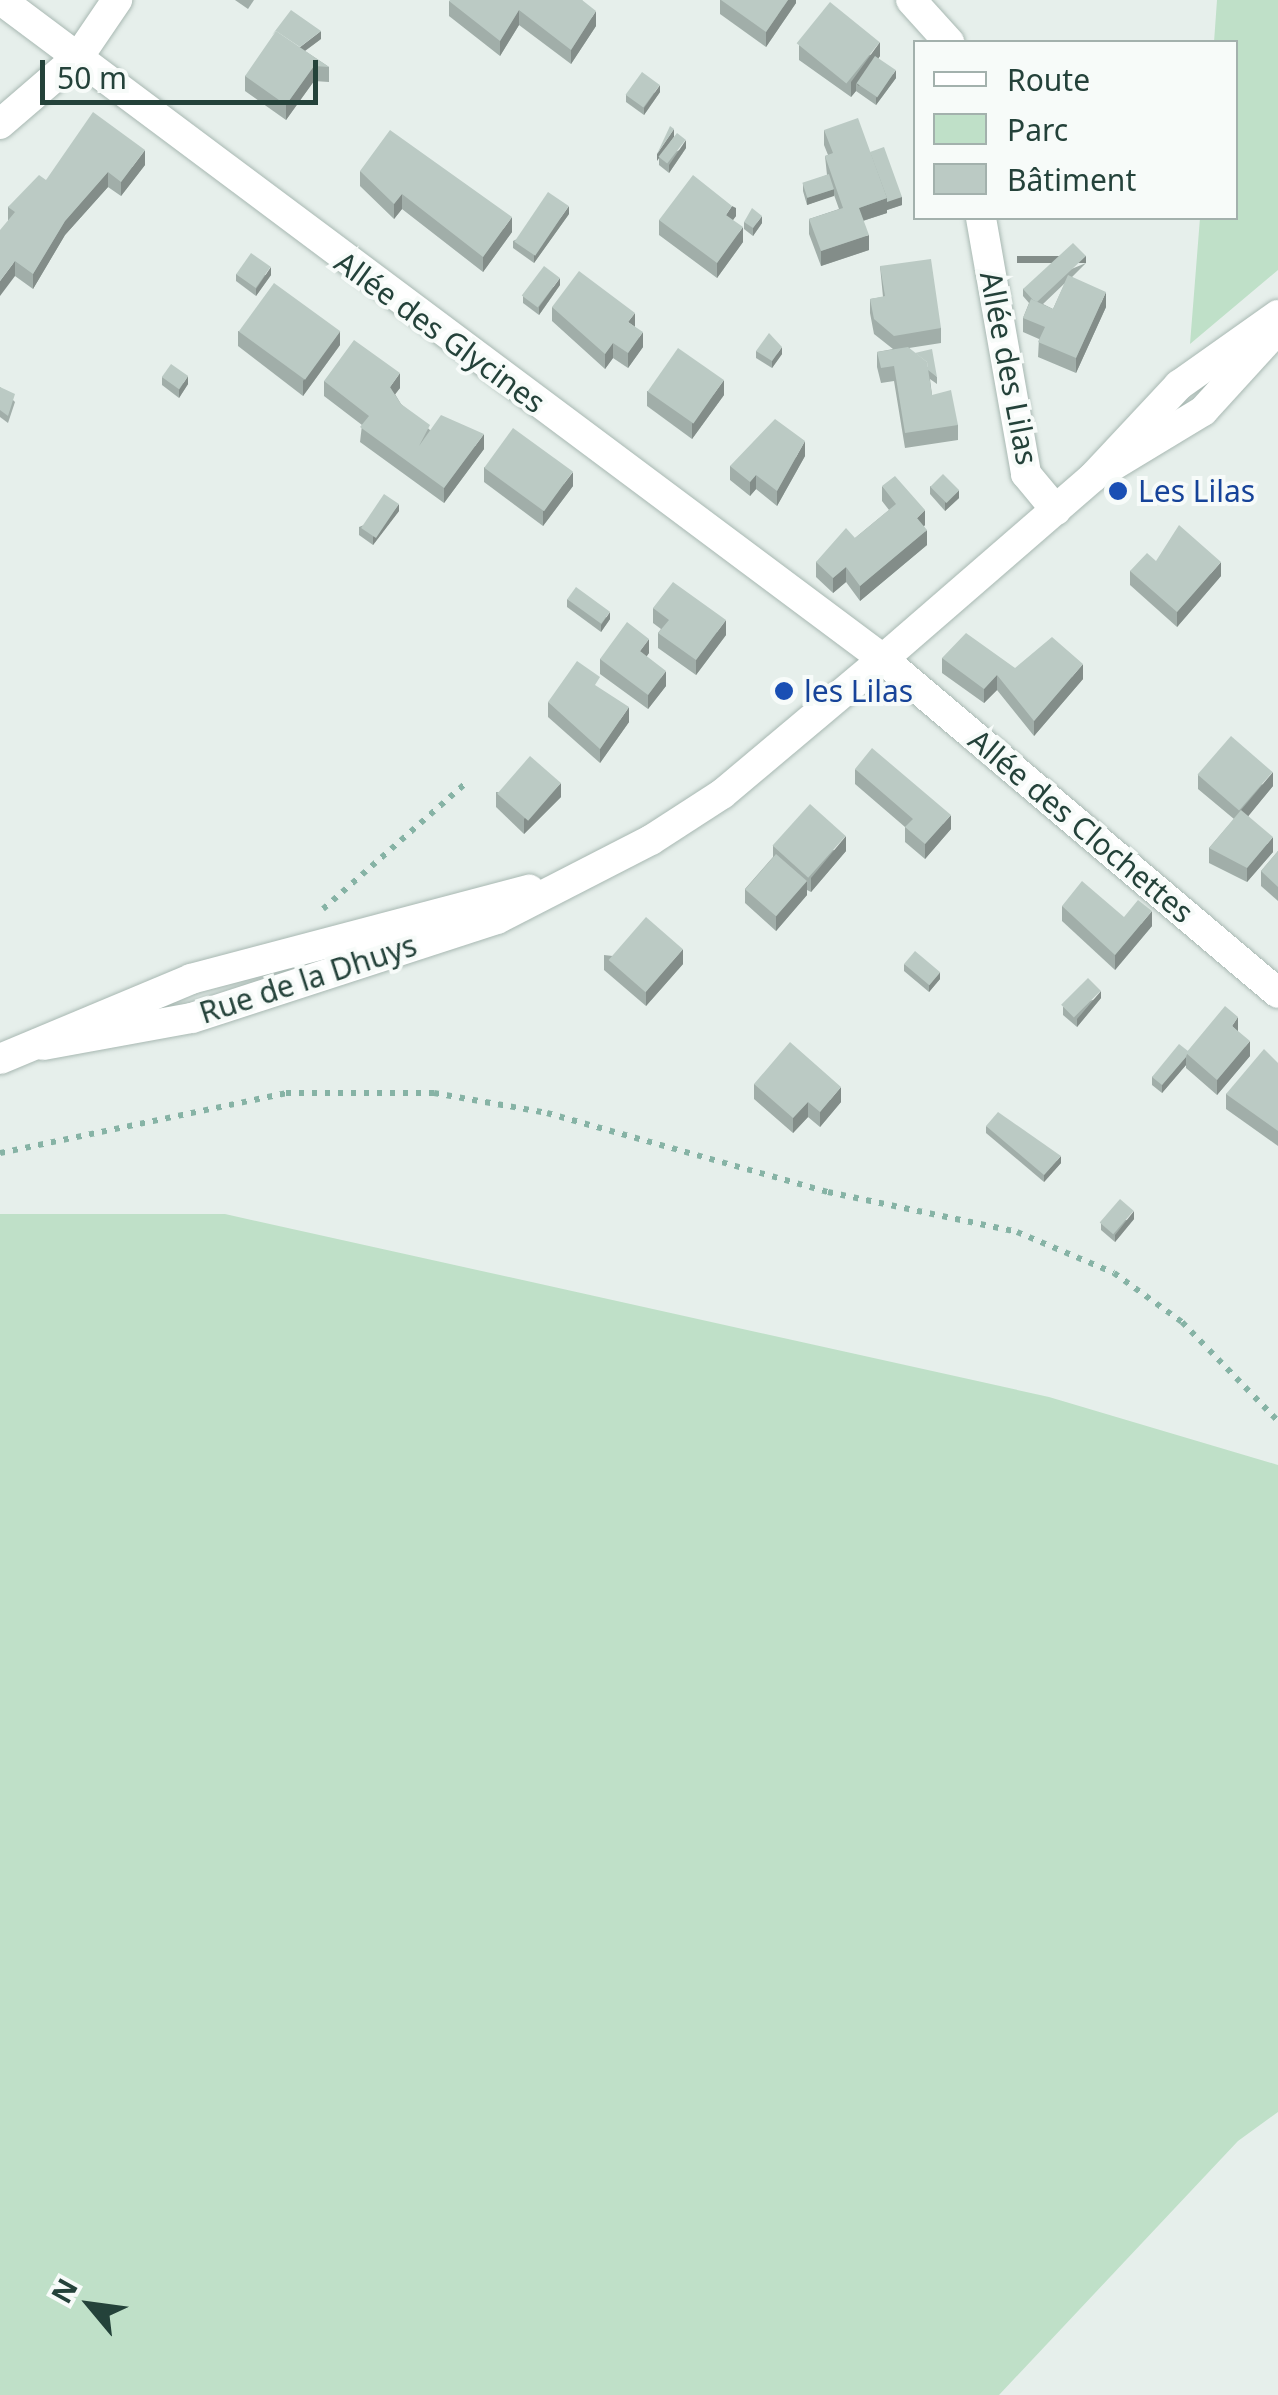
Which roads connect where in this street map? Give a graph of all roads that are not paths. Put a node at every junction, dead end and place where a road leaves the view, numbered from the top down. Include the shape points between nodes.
1 (1, 0) edge
2 (117, 0) edge
3 (912, 0) edge
4 (947, 40) edge
5 (79, 56) junction
6 (0, 124) edge
7 (982, 220) edge
8 (1278, 315) edge
9 (1278, 329) edge
10 (1093, 477) junction
11 (1056, 510) junction
12 (883, 660) junction
13 (1278, 992) edge
14 (0, 1059) edge

1 - 5 street, Allée des Glycines
2 - 5 street
3 - 4 street
5 - 6 street
5 - 12 street, Allée des Glycines
7 - 11 street, Allée des Lilas via 1026,474
8 - 10 street, Rue de la Dhuys via 1179,384
9 - 10 street, Rue de la Dhuys via 1203,411
10 - 11 street, Rue de la Dhuys
11 - 12 street, Rue de la Dhuys
12 - 13 street, Allée des Clochettes
12 - 14 street, Rue de la Dhuys via 722,794 497,918 192,1018

